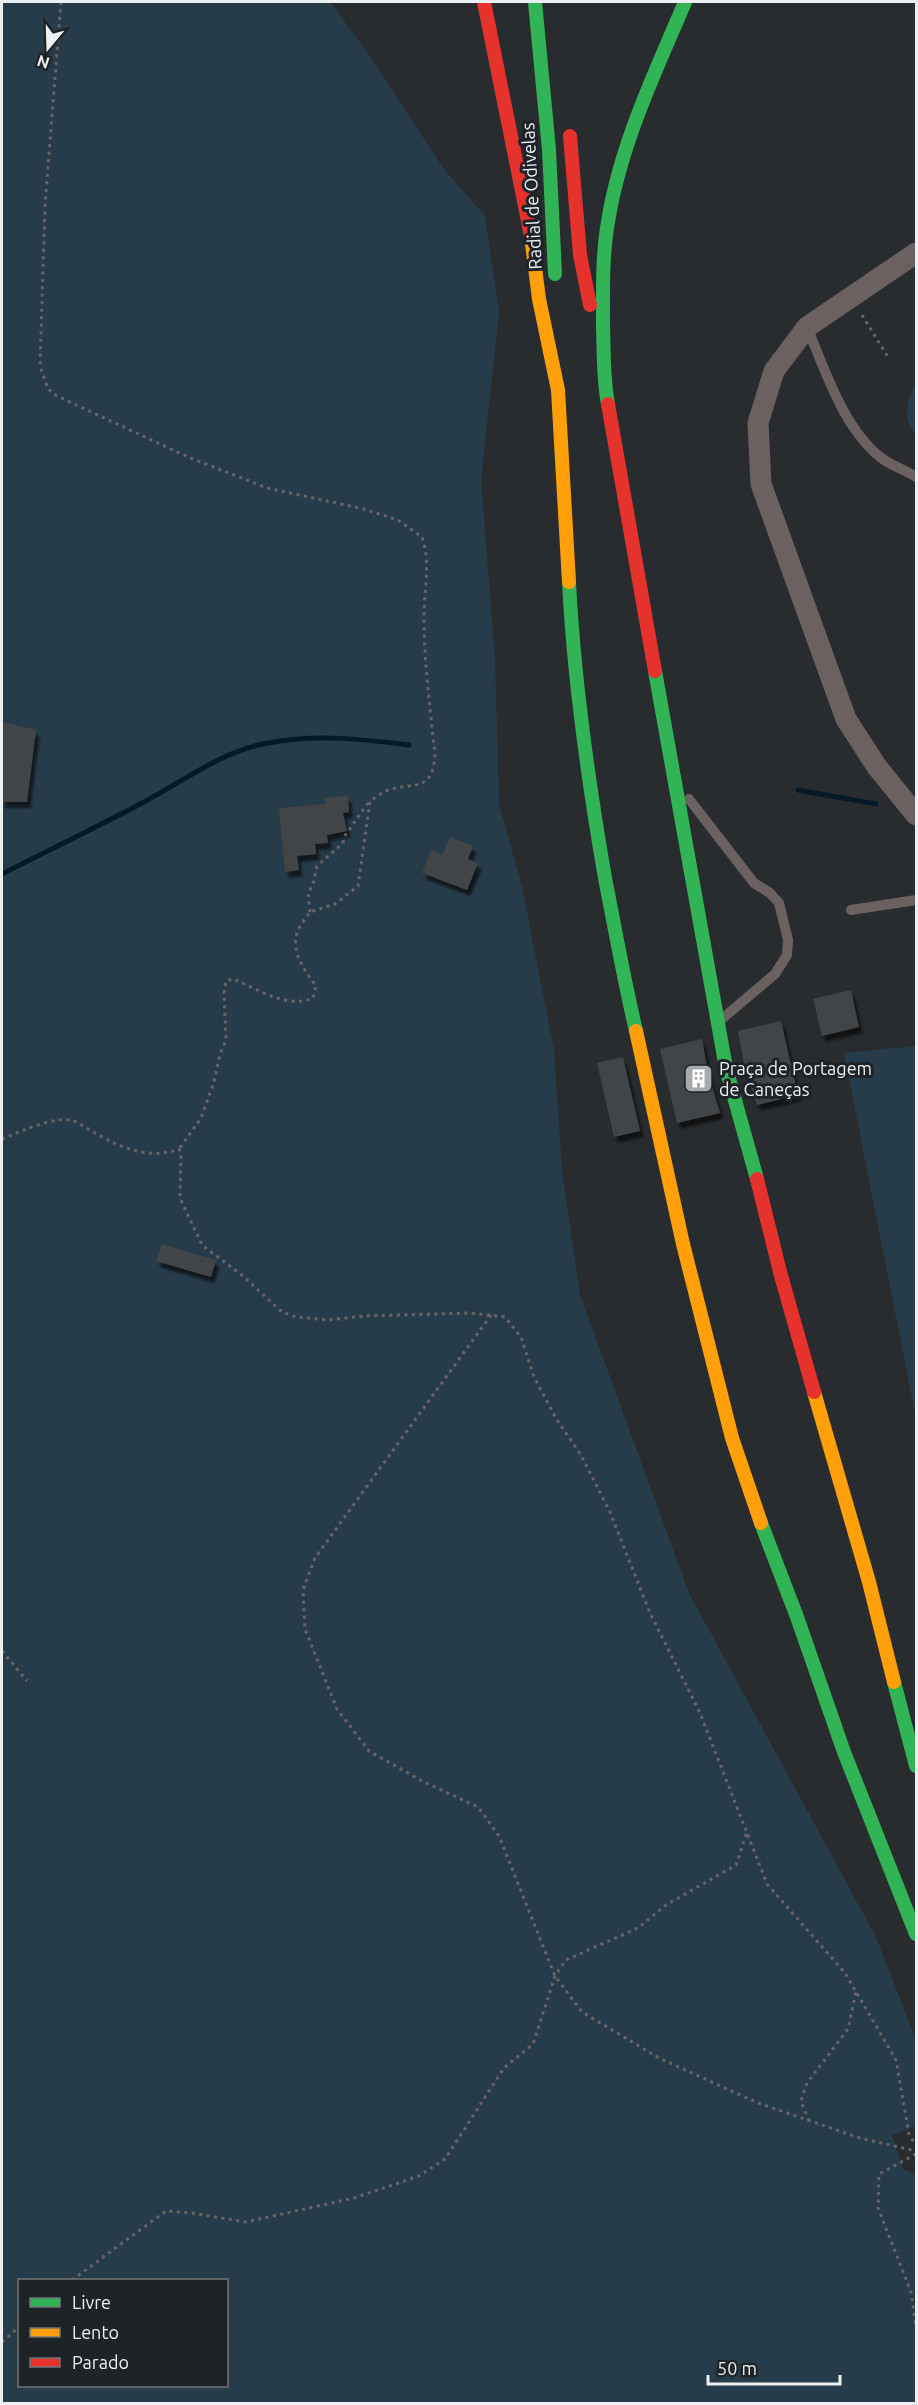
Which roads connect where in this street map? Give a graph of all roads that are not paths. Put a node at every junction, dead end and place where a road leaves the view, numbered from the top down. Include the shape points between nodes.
1 (484, 2) edge
2 (535, 2) edge
3 (685, 2) edge
4 (568, 117) dead end
5 (916, 253) edge
6 (556, 290) dead end
7 (556, 313) dead end
8 (807, 327) junction
9 (604, 381) junction
10 (558, 390) junction
11 (916, 477) edge
12 (675, 781) junction
13 (916, 815) edge
14 (916, 900) edge
15 (851, 910) dead end
16 (718, 1022) junction
17 (916, 1766) edge
18 (916, 1934) edge

1 - 10 highway
2 - 6 highway, Radial de Odivelas via 549,150
3 - 9 highway via 615,186 604,268
4 - 9 highway via 580,255
5 - 8 street
7 - 10 highway
8 - 11 lane via 837,400 867,446
8 - 13 street via 774,371 758,423 761,484 846,719 877,767
9 - 12 highway
10 - 18 highway via 571,625 593,808 624,982 683,1244 732,1438 764,1533
12 - 16 highway
12 - 16 lane via 754,883 779,903 788,940 787,955 775,974
14 - 15 lane
16 - 17 highway via 726,1068 780,1272 869,1582

